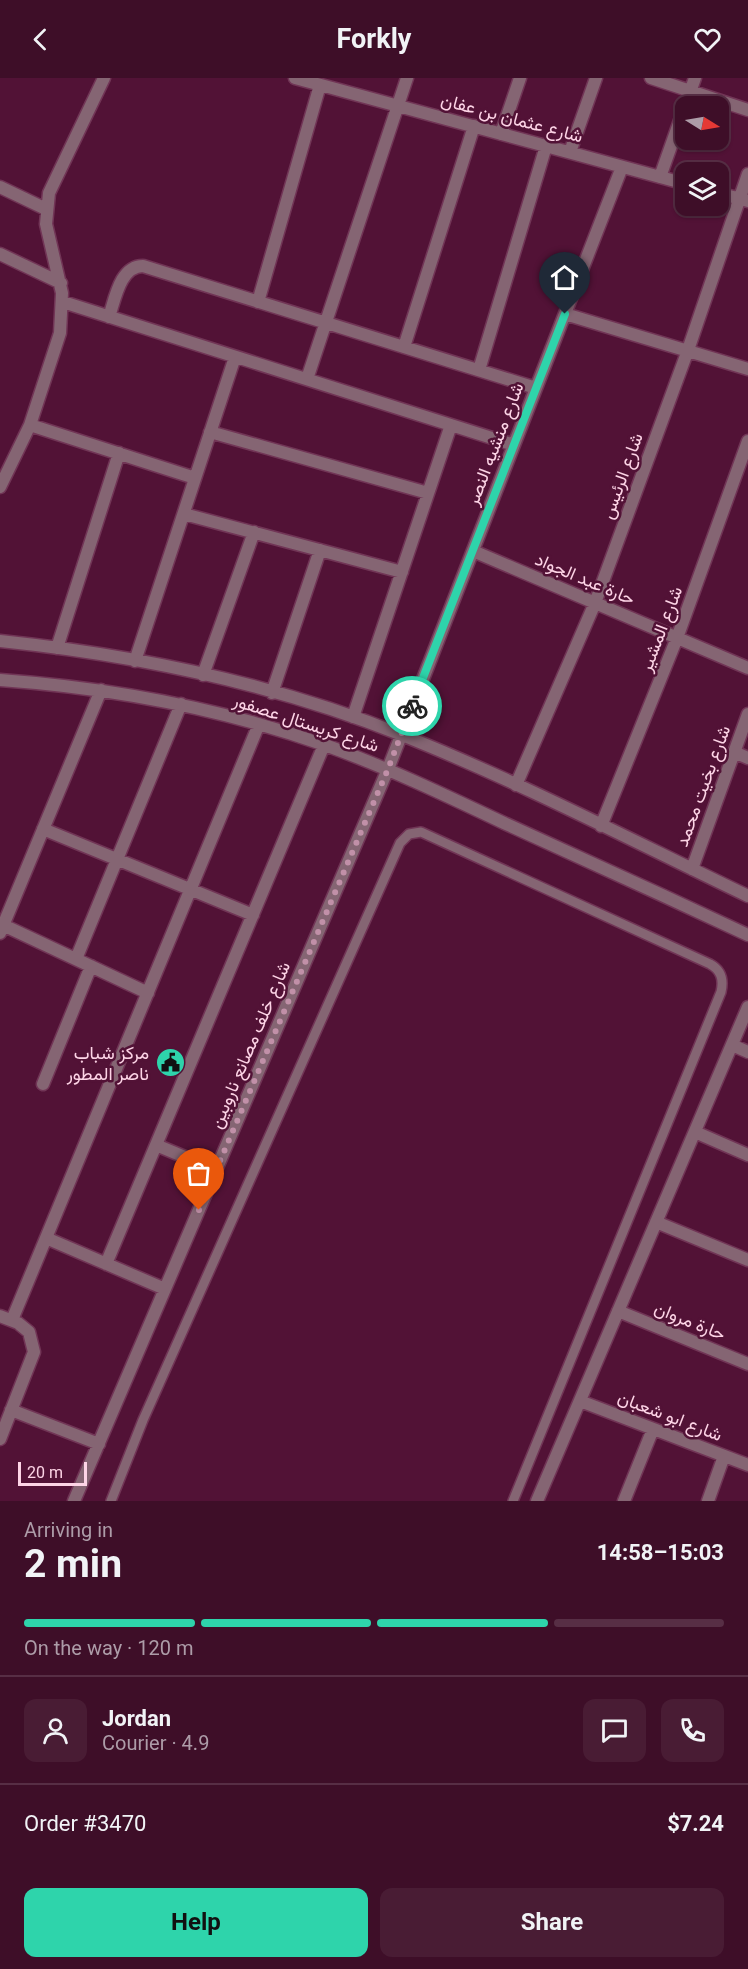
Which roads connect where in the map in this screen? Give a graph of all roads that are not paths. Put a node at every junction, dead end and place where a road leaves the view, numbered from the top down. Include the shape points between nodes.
1 (104, 78) edge
2 (295, 78) edge
3 (407, 78) edge
4 (520, 78) edge
5 (596, 78) edge
6 (651, 78) edge
7 (695, 78) edge
8 (320, 85) junction
9 (690, 91) junction
10 (397, 106) junction
11 (748, 110) edge
12 (474, 126) junction
13 (501, 134) junction
14 (546, 146) junction
15 (570, 152) junction
16 (622, 166) junction
17 (748, 174) edge
18 (660, 177) junction
19 (675, 181) edge
20 (0, 186) edge
21 (729, 196) edge
22 (744, 200) edge
23 (46, 209) junction
24 (0, 254) edge
25 (61, 283) junction
26 (63, 302) junction
27 (258, 302) junction
28 (565, 314) junction
29 (109, 317) junction
30 (326, 323) junction
31 (404, 347) junction
32 (688, 350) junction
33 (235, 357) junction
34 (748, 369) edge
35 (479, 370) junction
36 (307, 379) junction
37 (536, 388) junction
38 (30, 424) junction
39 (451, 425) junction
40 (210, 432) junction
41 (748, 441) edge
42 (514, 445) junction
43 (119, 453) junction
44 (195, 478) junction
45 (0, 487) edge
46 (428, 493) junction
47 (184, 514) junction
48 (254, 532) junction
49 (320, 550) junction
50 (473, 550) junction
51 (402, 572) junction
52 (595, 603) junction
53 (677, 638) junction
54 (0, 641) edge
55 (57, 648) junction
56 (135, 661) junction
57 (748, 668) edge
58 (202, 675) junction
59 (0, 680) edge
60 (102, 690) junction
61 (272, 693) junction
62 (181, 705) junction
63 (748, 714) edge
64 (353, 717) junction
65 (259, 724) junction
66 (401, 735) junction
67 (324, 745) junction
68 (734, 752) junction
69 (748, 758) edge
70 (388, 769) junction
71 (516, 785) junction
72 (601, 826) junction
73 (43, 830) junction
74 (117, 860) junction
75 (692, 869) junction
76 (190, 889) junction
77 (748, 896) edge
78 (253, 915) junction
79 (2, 929) edge
80 (748, 935) edge
81 (76, 959) junction
82 (91, 966) junction
83 (148, 993) junction
84 (748, 1008) edge
85 (732, 1045) junction
86 (748, 1052) edge
87 (43, 1084) dead end
88 (695, 1132) junction
89 (156, 1145) junction
90 (748, 1155) edge
91 (216, 1170) junction
92 (656, 1222) junction
93 (46, 1238) junction
94 (748, 1260) edge
95 (106, 1264) junction
96 (165, 1289) junction
97 (618, 1311) junction
98 (6, 1318) edge
99 (748, 1364) edge
100 (580, 1401) junction
101 (11, 1410) junction
102 (653, 1429) junction
103 (0, 1439) edge
104 (99, 1444) junction
105 (724, 1456) junction
106 (748, 1466) edge
107 (74, 1501) edge
108 (111, 1501) edge
109 (513, 1501) edge
110 (537, 1501) edge
111 (624, 1501) edge
112 (708, 1501) edge

1 - 23 street via 54,178
2 - 8 street, شارع عثمان بن عفان
3 - 10 street
4 - 13 street
5 - 15 street
6 - 9 street
7 - 9 street
8 - 10 street, شارع عثمان بن عفان
8 - 27 street
9 - 11 street
9 - 18 street
10 - 12 street, شارع عثمان بن عفان
10 - 30 street
12 - 13 street, شارع عثمان بن عفان
12 - 31 street
13 - 14 street, شارع عثمان بن عفان
14 - 15 street, شارع عثمان بن عفان
14 - 35 street
15 - 16 street, شارع عثمان بن عفان
16 - 18 street, شارع عثمان بن عفان
16 - 28 street, شارع منشيه النصر
17 - 22 street, شارع الرئيس
18 - 19 street, شارع عثمان بن عفان
20 - 23 street
21 - 22 street
22 - 32 street, شارع الرئيس
23 - 25 street via 48,238
24 - 25 street
25 - 26 street
26 - 29 street
26 - 38 street via 60,333
27 - 29 street via 137,266 124,276
27 - 30 street
28 - 32 street
28 - 37 street, شارع منشيه النصر
29 - 33 street
30 - 31 street
30 - 36 street
31 - 35 street
32 - 34 street
32 - 52 street, شارع الرئيس
33 - 36 street
33 - 40 street
35 - 37 street
36 - 39 street
37 - 42 street, شارع منشيه النصر
38 - 43 street
38 - 45 street
39 - 42 street
39 - 46 street
40 - 44 street
40 - 46 street
41 - 53 street, شارع المشير
42 - 50 street, شارع منشيه النصر
43 - 44 street
43 - 55 street
44 - 47 street
46 - 51 street
47 - 48 street
47 - 56 street
48 - 49 street
48 - 58 street
49 - 51 street
49 - 61 street
50 - 52 street, حارة عبد الجواد
50 - 66 street, شارع منشيه النصر
51 - 64 street
52 - 53 street, حارة عبد الجواد
52 - 71 street, شارع الرئيس
53 - 57 street, حارة عبد الجواد
53 - 72 street, شارع المشير
54 - 55 street, شارع كريستال عصفور
55 - 56 street, شارع كريستال عصفور
56 - 58 street, شارع كريستال عصفور
58 - 61 street, شارع كريستال عصفور
59 - 60 street, شارع كريستال عصفور
60 - 62 street, شارع كريستال عصفور
60 - 73 street
61 - 64 street, شارع كريستال عصفور
62 - 65 street, شارع كريستال عصفور
62 - 74 street
63 - 68 street, شارع بخيت محمد
64 - 66 street, شارع كريستال عصفور
65 - 67 street, شارع كريستال عصفور
65 - 76 street
66 - 70 street, شارع خلف مصانع ناروبين
66 - 71 street, شارع كريستال عصفور
67 - 70 street, شارع كريستال عصفور
67 - 78 street
68 - 69 street
68 - 75 street, شارع بخيت محمد
70 - 80 street, شارع كريستال عصفور
70 - 91 street, شارع خلف مصانع ناروبين
71 - 72 street, شارع كريستال عصفور
72 - 75 street, شارع كريستال عصفور
73 - 74 street
73 - 79 street
74 - 76 street
74 - 81 street
75 - 77 street, شارع كريستال عصفور
76 - 78 street
76 - 83 street
78 - 89 street
79 - 81 street
81 - 82 street
82 - 83 street
82 - 87 street
83 - 93 street
84 - 85 street
85 - 86 street
85 - 88 street
88 - 90 street
88 - 92 street
89 - 91 street
89 - 95 street
91 - 96 street, شارع خلف مصانع ناروبين
92 - 94 street
92 - 97 street
93 - 95 street
93 - 98 street
95 - 96 street
96 - 104 street, شارع خلف مصانع ناروبين
97 - 99 street, حارة مروان
97 - 100 street
98 - 101 street via 29,1332 34,1352
100 - 102 street, شارع ابو شعبان
100 - 110 street
101 - 103 street
101 - 104 street
102 - 105 street, شارع ابو شعبان
102 - 111 street
104 - 107 street, شارع خلف مصانع ناروبين
105 - 106 street, شارع ابو شعبان
105 - 112 street
108 - 109 lane via 147,1409 395,854 403,838 415,832 428,834 710,964 722,979 721,992

